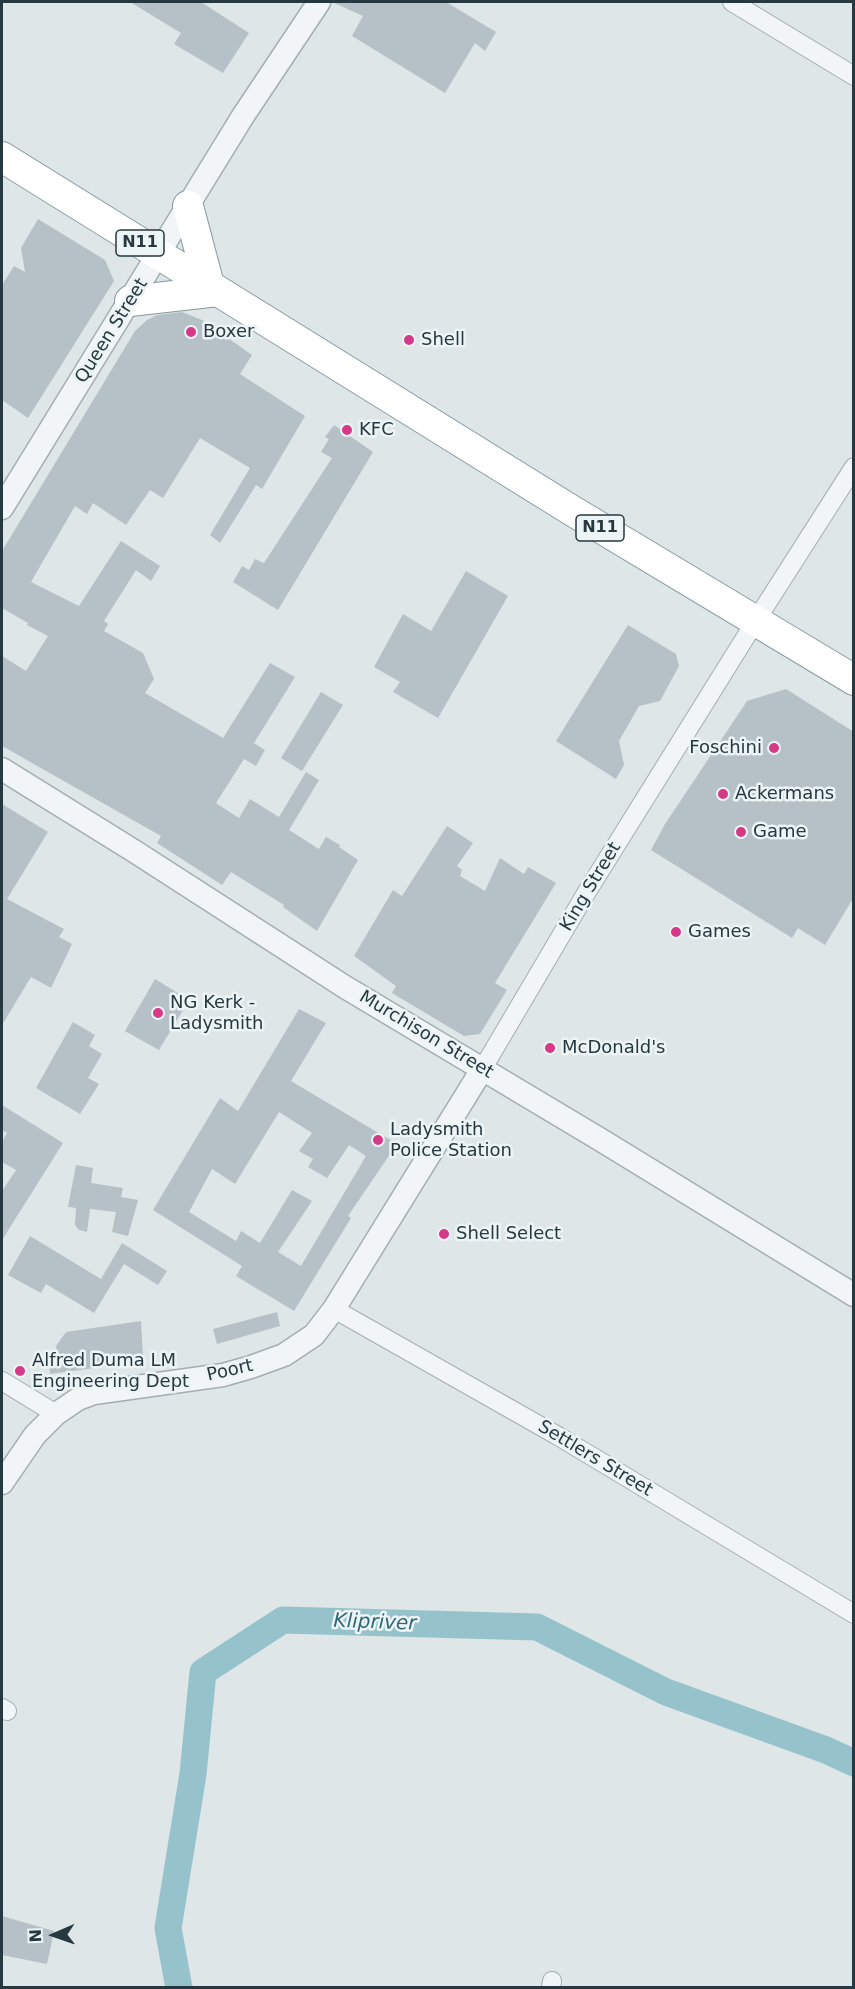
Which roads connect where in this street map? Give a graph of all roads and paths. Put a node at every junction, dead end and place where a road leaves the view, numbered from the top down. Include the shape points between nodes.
1 (319, 2) edge
2 (732, 2) edge
3 (854, 76) edge
4 (2, 157) edge
5 (188, 206) junction
6 (159, 254) junction
7 (213, 288) junction
8 (130, 301) junction
9 (854, 467) edge
10 (2, 508) edge
11 (754, 622) junction
12 (854, 680) edge
13 (2, 769) edge
14 (483, 1068) junction
15 (854, 1295) edge
16 (334, 1310) junction
17 (2, 1381) edge
18 (56, 1414) junction
19 (2, 1483) edge
20 (854, 1614) edge

1 - 5 street, Queen Street
2 - 3 street
4 - 6 highway, N11
5 - 6 street, Queen Street
5 - 7 highway
6 - 7 highway, N11
6 - 8 street, Queen Street
7 - 8 highway
7 - 11 highway, N11
8 - 10 street, Queen Street
9 - 11 street, King Street
11 - 12 highway, N11
11 - 14 street, King Street
13 - 14 street, Murchison Street via 345,987
14 - 15 street, Murchison Street
14 - 16 street, King Street
16 - 18 street, Poort via 304,1343 264,1364 223,1375 94,1393
16 - 20 street, Settlers Street via 558,1436
17 - 18 street
18 - 19 street, Poort via 34,1436

